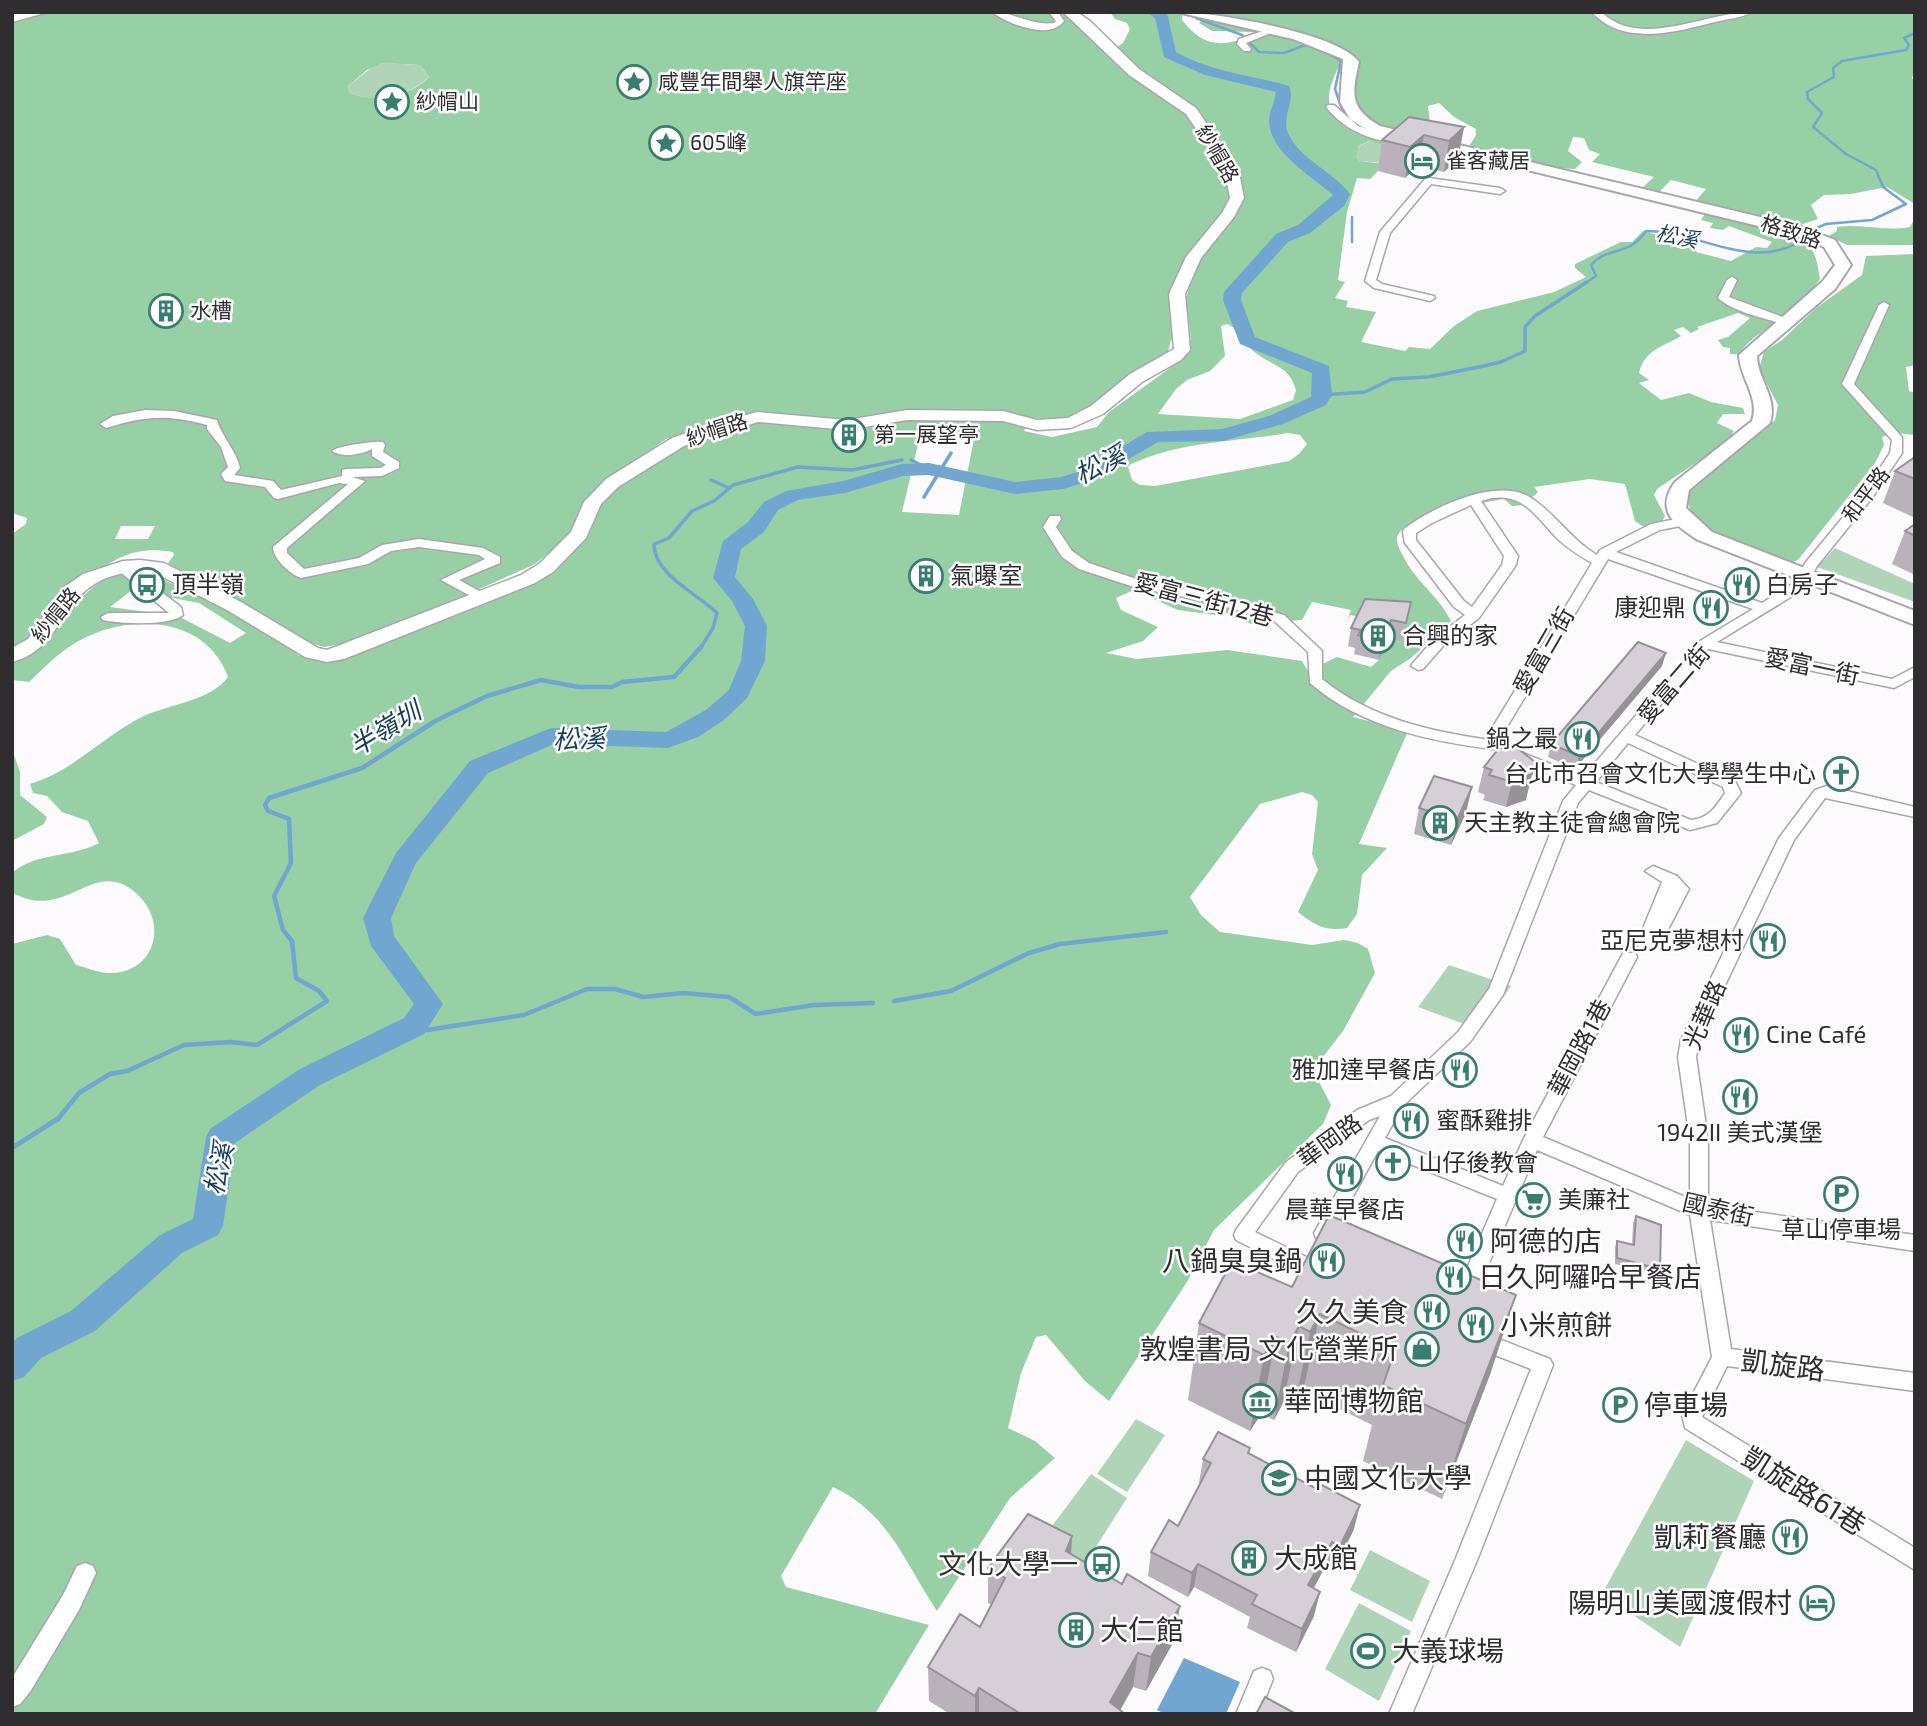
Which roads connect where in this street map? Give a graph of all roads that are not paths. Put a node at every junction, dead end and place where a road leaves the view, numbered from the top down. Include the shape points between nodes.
1 (996, 12) edge
2 (1053, 12) edge
3 (1069, 12) edge
4 (1183, 12) edge
5 (1596, 12) edge
6 (1748, 12) edge
7 (37, 13) edge
8 (12, 20) edge
9 (1272, 31) junction
10 (1247, 49) dead end
11 (1331, 107) dead end
12 (1415, 142) junction
13 (1500, 191) dead end
14 (1732, 281) dead end
15 (1430, 298) dead end
16 (1884, 305) dead end
17 (1784, 321) junction
18 (106, 424) dead end
19 (338, 451) dead end
20 (339, 479) junction
21 (1473, 499) junction
22 (1055, 519) dead end
23 (1686, 521) junction
24 (1601, 557) junction
25 (123, 567) junction
26 (1806, 575) junction
27 (483, 597) junction
28 (1764, 608) junction
29 (1474, 615) junction
30 (108, 617) dead end
31 (1915, 619) edge
32 (1705, 644) junction
33 (12, 656) edge
34 (1418, 666) dead end
35 (1915, 671) edge
36 (1627, 737) junction
37 (1502, 746) junction
38 (1588, 783) junction
39 (1915, 811) edge
40 (1653, 871) dead end
41 (1671, 880) dead end
42 (1629, 957) dead end
43 (1397, 1101) junction
44 (1532, 1140) junction
45 (1375, 1142) junction
46 (1507, 1195) junction
47 (1699, 1211) junction
48 (1915, 1244) edge
49 (1304, 1265) junction
50 (1337, 1280) edge
51 (1722, 1357) junction
52 (1915, 1382) edge
53 (1692, 1422) joint
54 (1915, 1560) edge
55 (85, 1573) dead end
56 (1262, 1679) dead end
57 (12, 1696) edge
58 (1247, 1714) edge
59 (1401, 1714) edge

1 - 2 street via 1033,27 1057,25
3 - 27 street, 紗帽路 via 1125,65 1191,111 1232,172 1238,189 1229,214 1194,257 1177,294 1182,350 1175,357 1071,424 1037,425 1003,416 907,415 847,425 757,417 712,430 666,449 612,483 593,502 579,534 546,568
4 - 9 main road, 格致路
5 - 6 street via 1609,27 1636,33
7 - 8 street
9 - 10 street via 1242,41
9 - 12 main road, 格致路 via 1348,55 1352,62 1346,97 1352,112 1375,128
11 - 12 street via 1356,131
12 - 17 main road, 格致路 via 1823,239 1835,248 1843,265 1829,285
13 - 15 street via 1429,181 1385,232 1370,281
14 - 17 street via 1723,298
16 - 26 street, 和平路 via 1848,384 1898,440 1896,453
17 - 23 main road, 格致路 via 1748,355 1751,373 1763,394 1765,415 1753,431 1675,495 1674,503
18 - 20 street via 116,418 165,414 213,423 231,456 234,468 227,474 229,478 269,484 278,495
19 - 20 street via 379,445 376,453 395,465 382,472 344,473
20 - 27 street via 359,481 280,547 279,554 301,574 419,543 483,552 495,560 448,580
21 - 24 street via 1515,493 1528,499 1574,548
21 - 29 street via 1511,556
21 - 29 street via 1409,532 1410,540 1458,604
22 - 37 street, 愛富三街12巷 via 1049,527 1056,540 1084,566 1279,618 1315,651 1315,680 1321,687 1368,715
23 - 24 street via 1656,527
23 - 26 main road via 1705,536
24 - 28 street
24 - 37 street, 愛富三街 via 1498,730
25 - 27 street, 紗帽路 via 157,567 256,618 298,646 327,656
25 - 30 street via 176,615
25 - 33 street, 紗帽路 via 90,578 70,592 35,643
26 - 28 street, 愛富二街 via 1800,586
26 - 31 main road
28 - 32 street, 愛富二街
29 - 34 street via 1439,642
32 - 35 street, 愛富一街 via 1894,684
32 - 36 street, 愛富二街
36 - 38 street, 愛富二街
36 - 38 street via 1730,784 1733,793 1715,819 1690,825
37 - 38 street
38 - 43 street, 華岡路 via 1571,801 1497,991 1464,1037
39 - 47 street, 光華路 via 1827,791 1787,838 1690,1040 1687,1057 1699,1140
40 - 41 street
42 - 44 street, 華岡路1巷
43 - 45 street
43 - 49 street, 華岡路 via 1363,1115 1292,1167 1243,1235
44 - 46 street, 華岡路1巷
44 - 47 street, 國泰街
45 - 46 street
45 - 49 street
46 - 59 street, 華岡路1巷 via 1460,1325 1543,1366
47 - 48 street, 國泰街
47 - 51 street, 光華路
49 - 50 street, 華岡路
51 - 52 street, 凱旋路
51 - 53 street, 凱旋路
53 - 54 street, 凱旋路61巷
55 - 57 street via 74,1602 45,1643 25,1683
56 - 58 street

